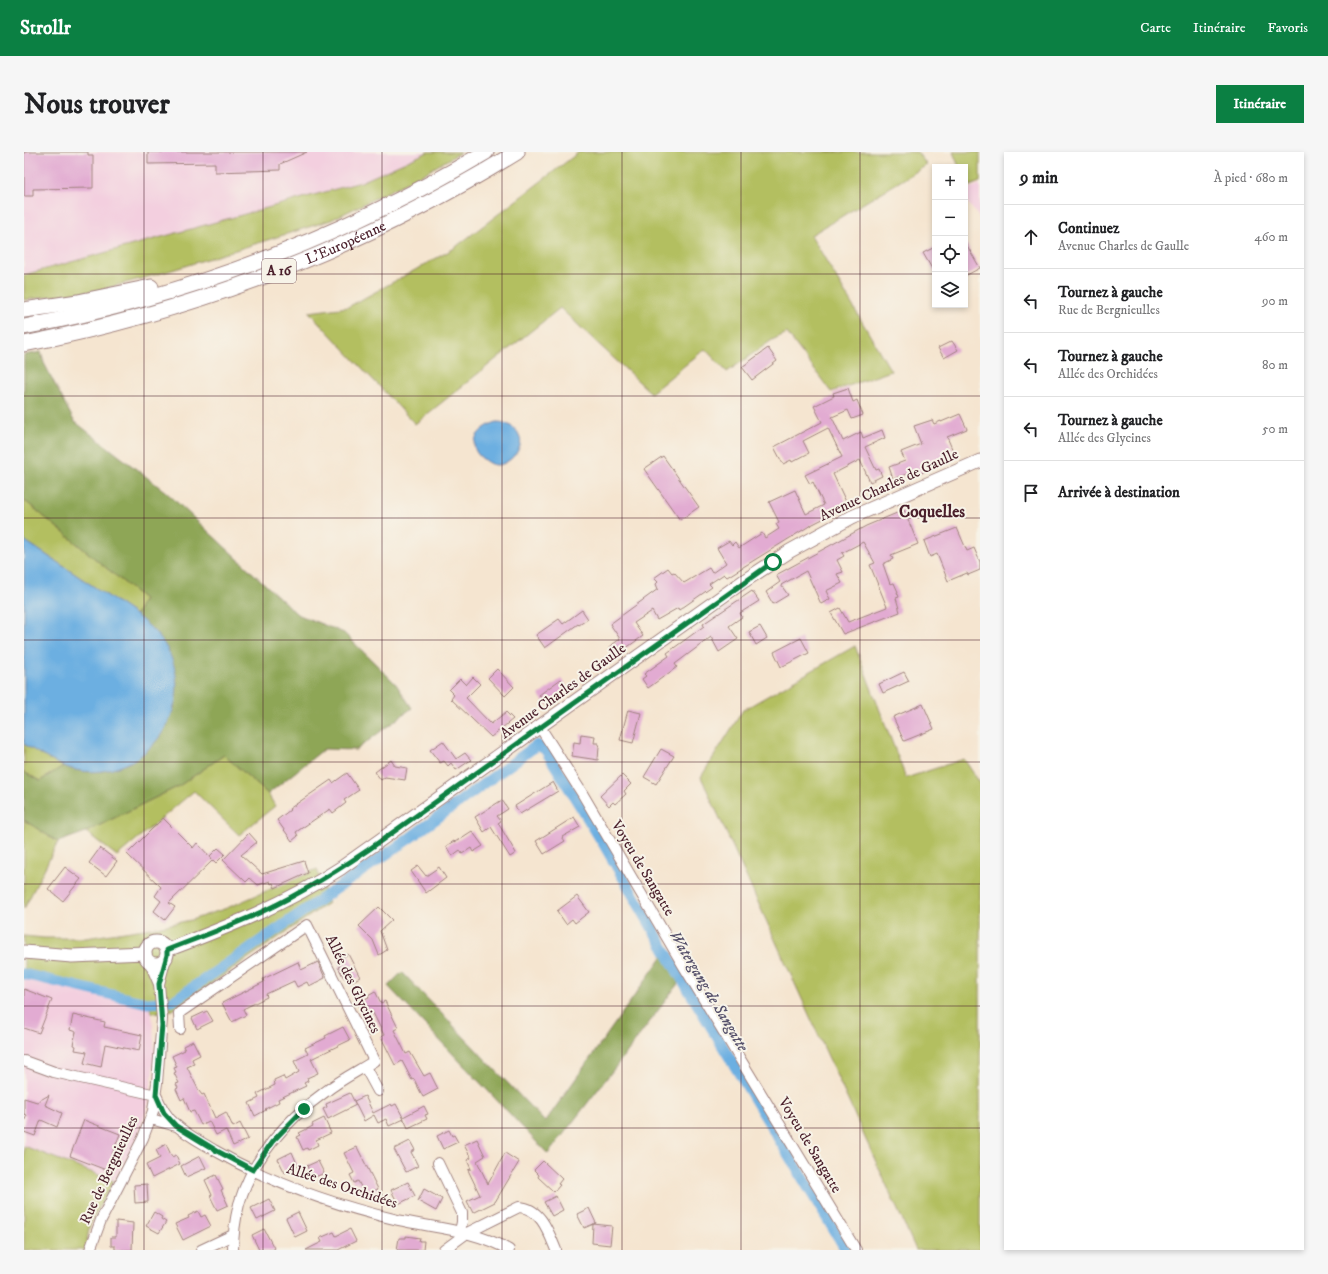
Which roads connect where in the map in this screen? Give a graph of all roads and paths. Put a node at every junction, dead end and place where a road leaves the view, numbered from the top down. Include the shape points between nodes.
1 (486, 152) edge
2 (517, 152) edge
3 (326, 234) junction
4 (24, 310) edge
5 (24, 328) edge
6 (24, 344) edge
7 (980, 462) edge
8 (540, 727) junction
9 (24, 952) edge
10 (166, 954) junction
11 (147, 957) junction
12 (160, 988) junction
13 (180, 1029) dead end
14 (24, 1061) edge
15 (365, 1066) junction
16 (378, 1091) dead end
17 (156, 1095) junction
18 (151, 1119) junction
19 (176, 1126) junction
20 (438, 1163) dead end
21 (253, 1170) junction
22 (463, 1232) junction
23 (233, 1234) junction
24 (90, 1250) edge
25 (201, 1250) edge
26 (233, 1250) edge
27 (444, 1250) edge
28 (509, 1250) edge
29 (556, 1250) edge
30 (856, 1250) edge

1 - 3 highway, L'Européenne / A 16 via 422,188
2 - 6 highway, L'Européenne / A 16 via 403,216 271,274 194,301 127,320
3 - 4 highway via 155,286
3 - 5 highway, L'Européenne / A 16 via 251,265 189,286
7 - 8 main road, Avenue Charles de Gaulle via 860,513 790,552 753,575
8 - 10 main road, Avenue Charles de Gaulle via 319,882 242,921
8 - 30 street, Voyeu de Sangatte
9 - 11 main road, Avenue Charles de Gaulle via 72,956
10 - 11 main road, Avenue Charles de Gaulle via 162,962 157,964
10 - 11 main road via 161,943 153,942 147,946
10 - 12 street, Rue de Bergnieulles
11 - 12 street, Rue de Bergnieulles
12 - 17 street, Rue de Bergnieulles via 162,1025
13 - 15 street, Allée des Glycines via 180,1013 307,925 374,1061
14 - 17 street via 54,1072
15 - 16 street
15 - 21 street via 324,1092 304,1109 272,1142
17 - 18 street, Rue de Bergnieulles
17 - 19 street, Allée des Orchidées via 164,1113
18 - 19 street, Allée des Orchidées
18 - 24 street, Rue de Bergnieulles via 101,1220
19 - 21 street, Allée des Orchidées
20 - 22 street via 462,1213
21 - 22 street, Allée des Orchidées via 350,1207 399,1220
21 - 23 street via 239,1204
22 - 27 street
22 - 28 street, Allée des Orchidées
22 - 29 street via 519,1207 531,1210 540,1218
23 - 25 street
23 - 26 street

